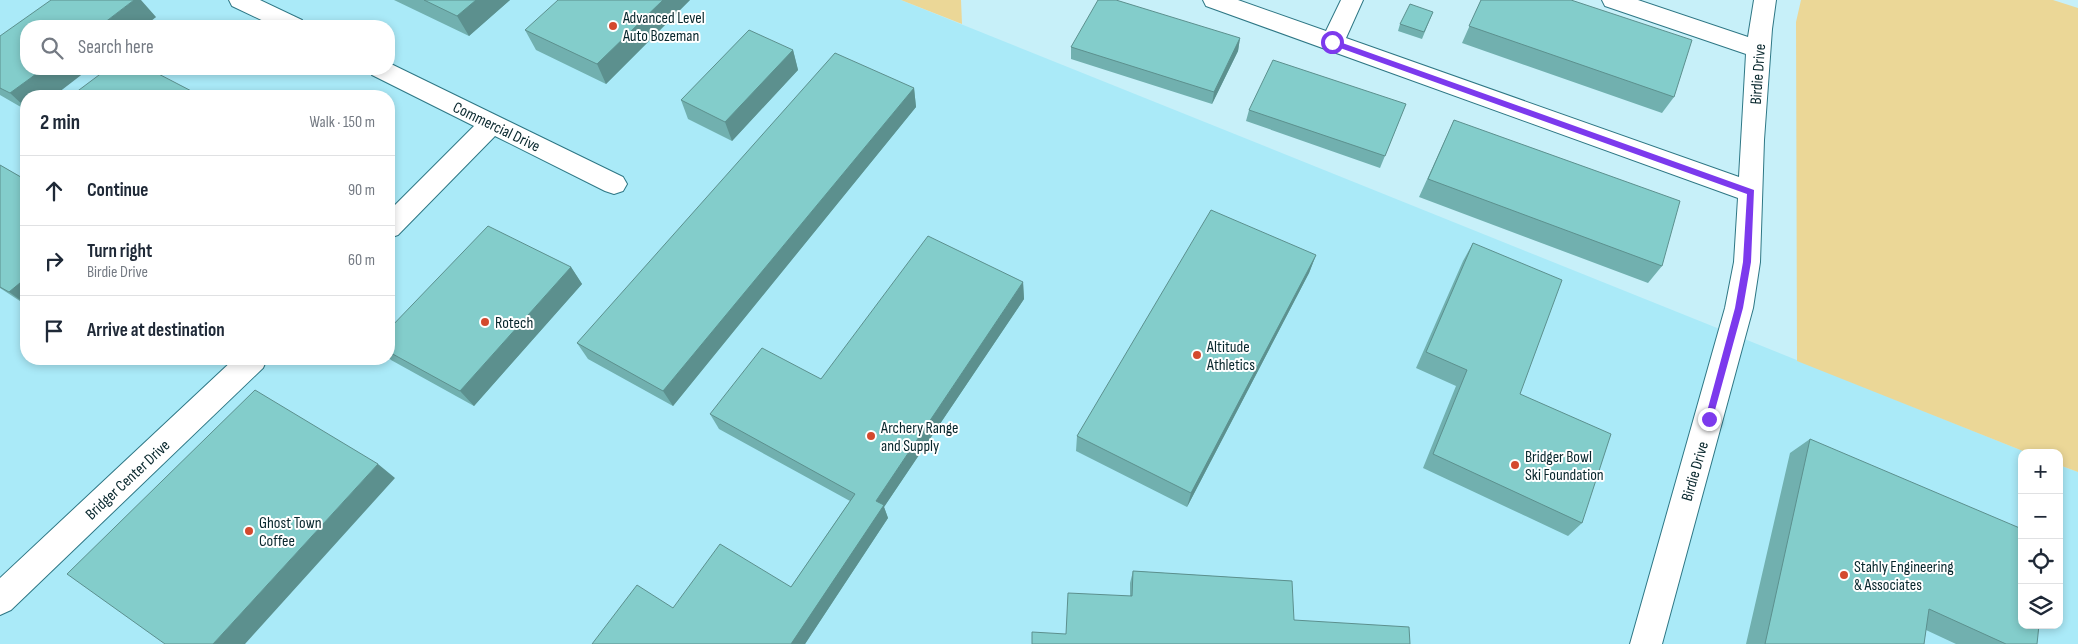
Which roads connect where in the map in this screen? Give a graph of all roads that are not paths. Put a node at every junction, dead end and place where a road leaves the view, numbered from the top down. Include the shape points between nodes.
1 (240, 0) edge
2 (1214, 0) edge
3 (1352, 0) edge
4 (1612, 0) edge
5 (1765, 0) edge
6 (282, 20) edge
7 (1332, 42) junction
8 (1758, 49) junction
9 (392, 75) edge
10 (492, 124) junction
11 (614, 184) dead end
12 (1751, 192) junction
13 (395, 221) edge
14 (247, 365) edge
15 (0, 599) edge
16 (1646, 644) edge

1 - 6 street
2 - 7 street
3 - 7 street
4 - 8 street
5 - 8 street, Birdie Drive
7 - 12 street
8 - 12 street, Birdie Drive
9 - 10 street, Commercial Drive
10 - 11 street, Commercial Drive
10 - 13 street
12 - 16 street, Birdie Drive via 1747,262 1739,308
14 - 15 street, Bridger Center Drive

